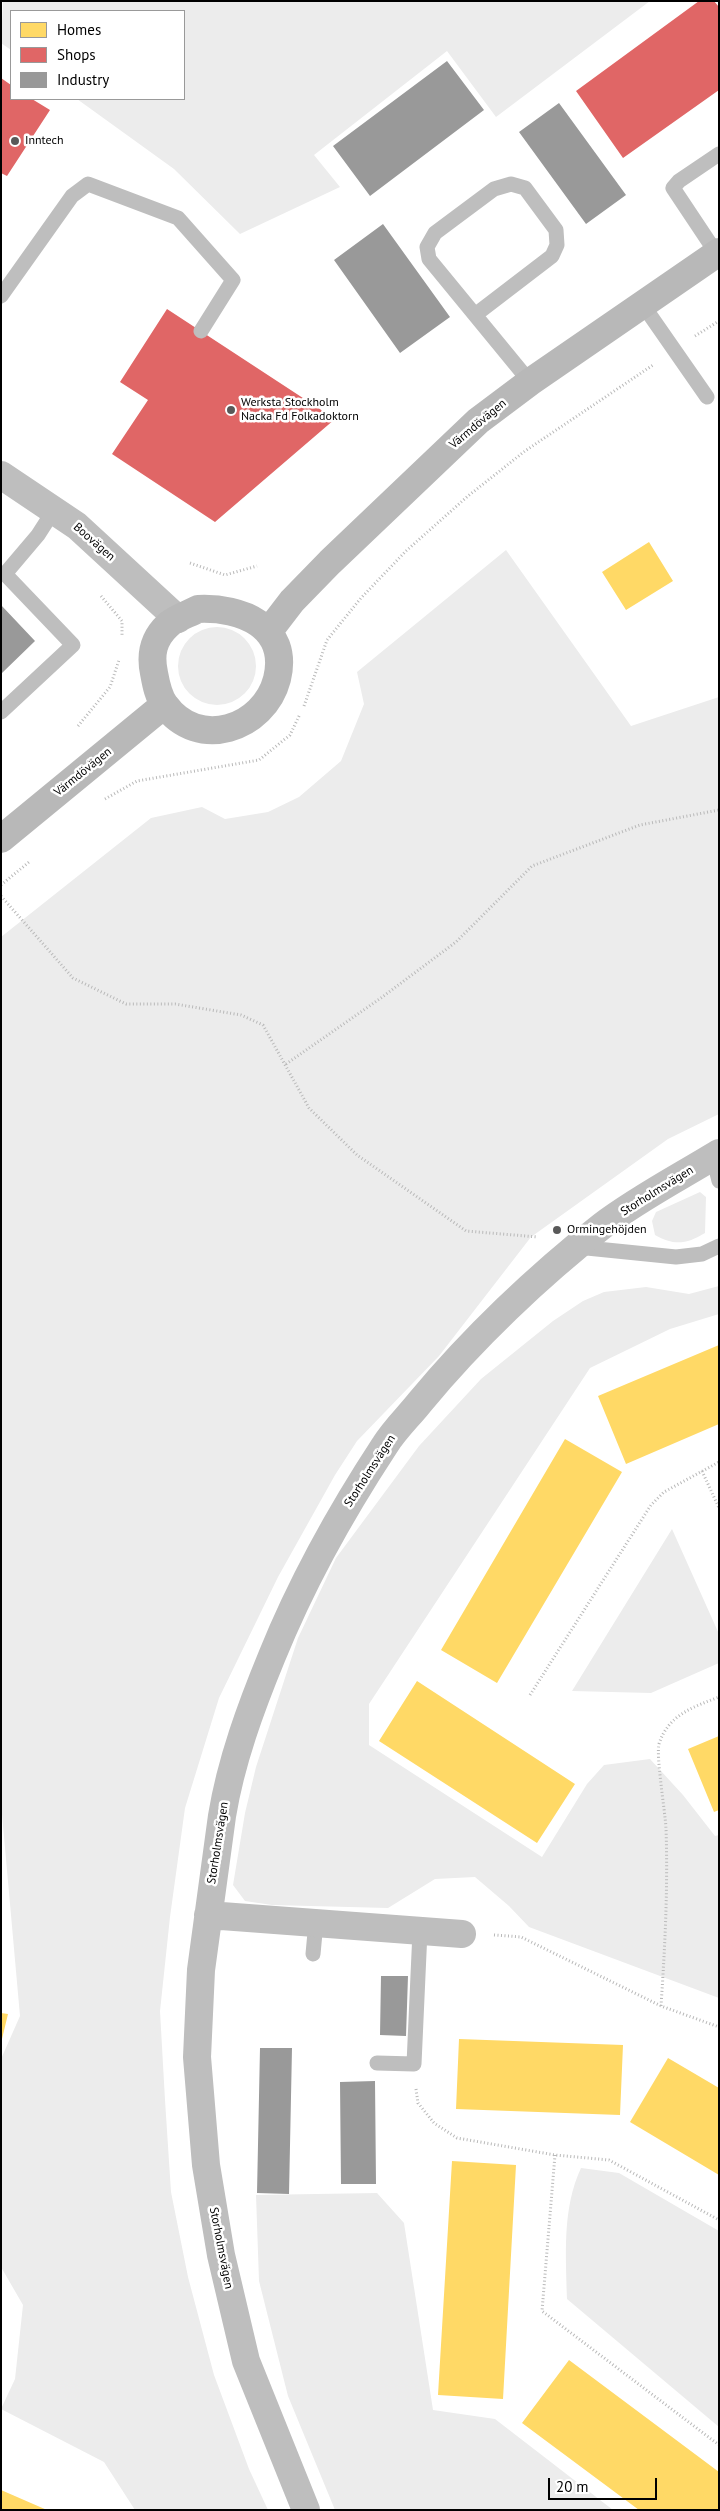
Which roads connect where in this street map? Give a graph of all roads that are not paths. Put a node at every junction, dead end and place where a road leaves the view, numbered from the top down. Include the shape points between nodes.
1 (719, 154) edge
2 (718, 253) edge
3 (1, 296) edge
4 (643, 305) junction
5 (475, 315) junction
6 (201, 331) dead end
7 (530, 382) junction
8 (708, 397) dead end
9 (1, 475) edge
10 (54, 510) junction
11 (178, 619) junction
12 (269, 631) junction
13 (164, 705) junction
14 (1, 712) edge
15 (1, 839) edge
16 (717, 1164) edge
17 (719, 1246) edge
18 (577, 1247) junction
19 (208, 1915) junction
20 (316, 1922) junction
21 (420, 1931) junction
22 (462, 1934) road end
23 (313, 1954) dead end
24 (377, 2063) dead end
25 (306, 2510) edge

1 - 2 lane via 679,181 674,188
2 - 4 main road, Värmdövägen
3 - 6 lane via 72,196 88,184 178,218 233,280
4 - 7 main road, Värmdövägen
4 - 8 lane
5 - 5 lane via 429,259 428,247 435,233 494,189 511,184 525,188 556,230 557,245 552,256
5 - 7 lane
7 - 12 main road, Värmdövägen via 478,421 414,481 311,582
9 - 10 street, Boovägen
10 - 11 street, Boovägen via 77,526
10 - 14 lane via 5,574 73,646
11 - 12 main road via 198,609 227,609 252,619
11 - 13 main road via 160,633 150,656
12 - 13 main road via 277,652 278,675 265,705 249,719 227,729 207,730 186,723
13 - 15 main road, Värmdövägen
16 - 18 street, Storholmsvägen via 664,1184
17 - 18 lane via 702,1254 676,1256
18 - 19 street, Storholmsvägen via 458,1356 385,1444 330,1532 285,1624 252,1704 226,1793
19 - 20 street
19 - 25 street, Storholmsvägen via 201,1970 197,2057 206,2165 221,2255 246,2360
20 - 21 street
20 - 23 lane
21 - 22 street
21 - 24 lane via 414,2064

